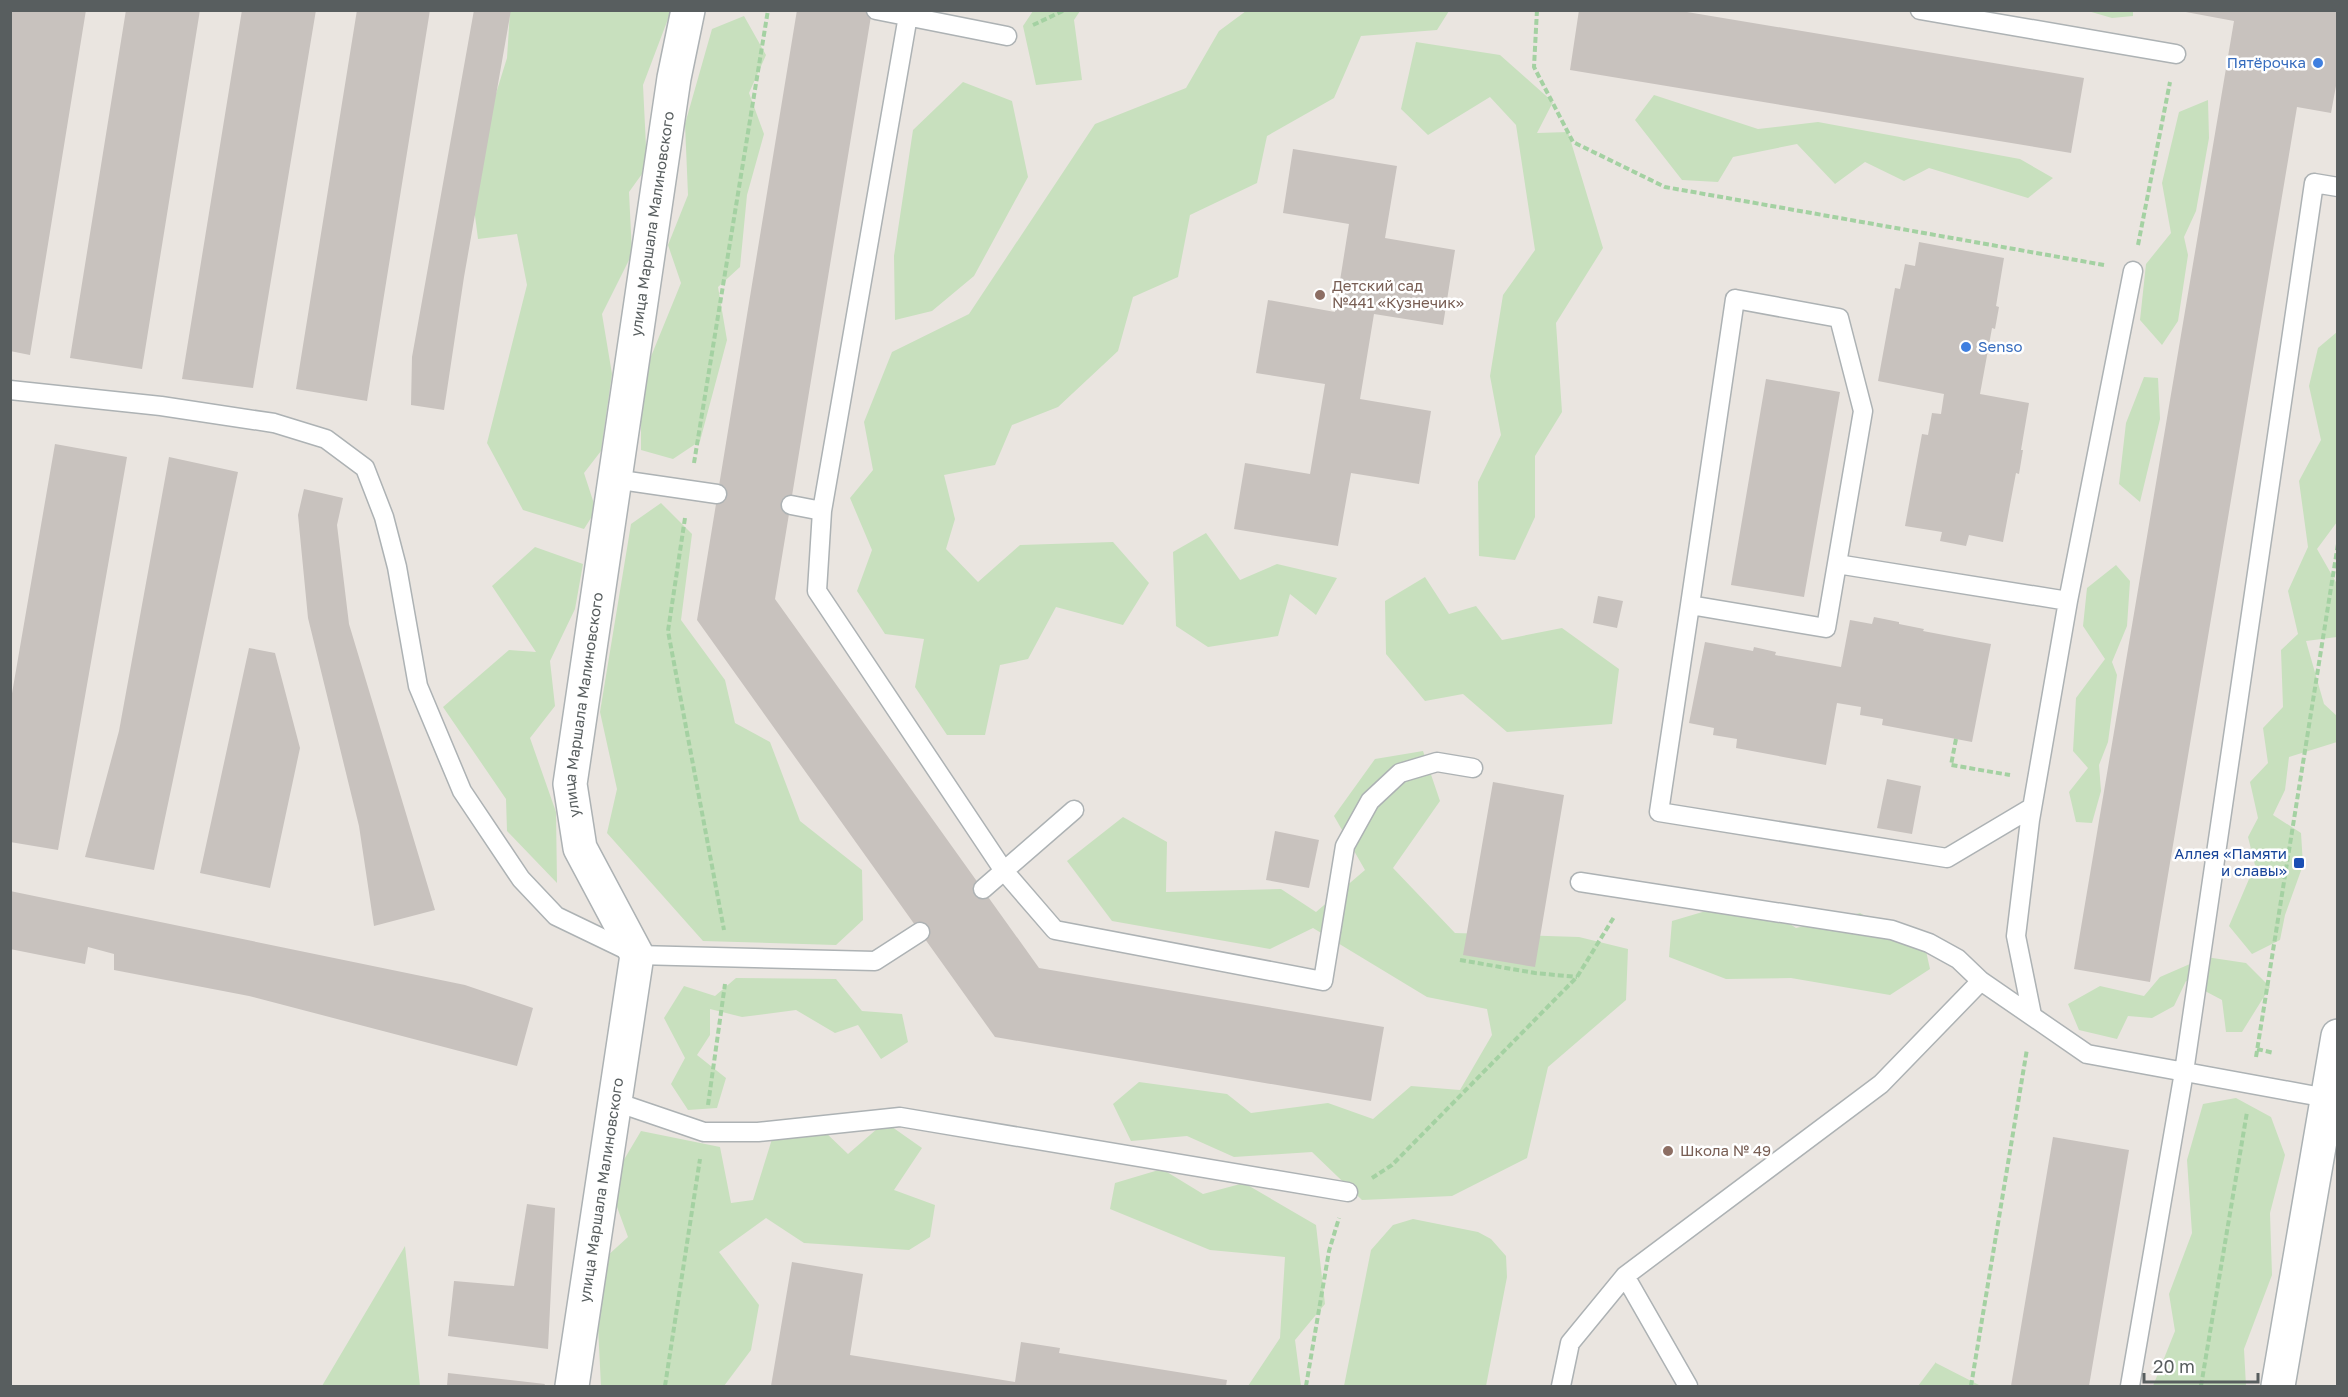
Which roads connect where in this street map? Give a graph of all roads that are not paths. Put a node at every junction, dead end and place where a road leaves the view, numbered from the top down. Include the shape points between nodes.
1 (688, 10) edge
2 (876, 10) edge
3 (1920, 10) edge
4 (908, 14) edge
5 (1007, 36) road end
6 (2176, 54) road end
7 (2337, 187) edge
8 (2133, 271) road end
9 (10, 390) edge
10 (614, 479) junction
11 (717, 494) dead end
12 (791, 506) dead end
13 (822, 511) junction
14 (1838, 564) junction
15 (2068, 601) junction
16 (1690, 605) junction
17 (1473, 768) dead end
18 (2031, 808) junction
19 (1074, 810) dead end
20 (1004, 871) junction
21 (1580, 882) dead end
22 (983, 889) dead end
23 (920, 932) dead end
24 (637, 955) junction
25 (1981, 981) junction
26 (2032, 1015) junction
27 (2337, 1035) edge
28 (2184, 1072) junction
29 (2327, 1098) junction
30 (613, 1101) junction
31 (1348, 1192) road end
32 (1625, 1276) junction
33 (572, 1386) edge
34 (1561, 1386) edge
35 (1688, 1386) edge
36 (2130, 1386) edge
37 (2278, 1386) edge

1 - 10 street, улица Маршала Малиновского via 674,78
2 - 4 lane
3 - 6 lane
4 - 5 lane
4 - 13 lane
7 - 28 lane via 2314,183
8 - 15 lane
9 - 24 lane via 274,423 326,439 364,468 384,518 397,567 418,686 462,791 521,879 556,916
10 - 11 lane
10 - 24 street, улица Маршала Малиновского via 570,784 580,848
12 - 13 lane
13 - 20 lane via 817,591
14 - 15 lane
14 - 16 lane via 1826,628
14 - 16 lane via 1863,411 1839,318 1735,299
15 - 18 lane
16 - 18 lane via 1659,812 1947,858
17 - 20 lane via 1437,762 1400,773 1370,801 1345,846 1323,981 1055,930
18 - 26 lane via 2016,936
19 - 20 lane
20 - 22 lane
21 - 25 lane via 1892,930 1958,959
23 - 24 lane via 875,961
24 - 30 street, улица Маршала Малиновского
25 - 26 lane
25 - 32 lane via 1881,1084
26 - 28 lane via 2087,1054
27 - 29 street
28 - 29 lane
28 - 36 lane
29 - 37 street
30 - 31 lane via 704,1132 758,1132 900,1118
30 - 33 street, улица Маршала Малиновского
32 - 34 lane via 1570,1343
32 - 35 lane

